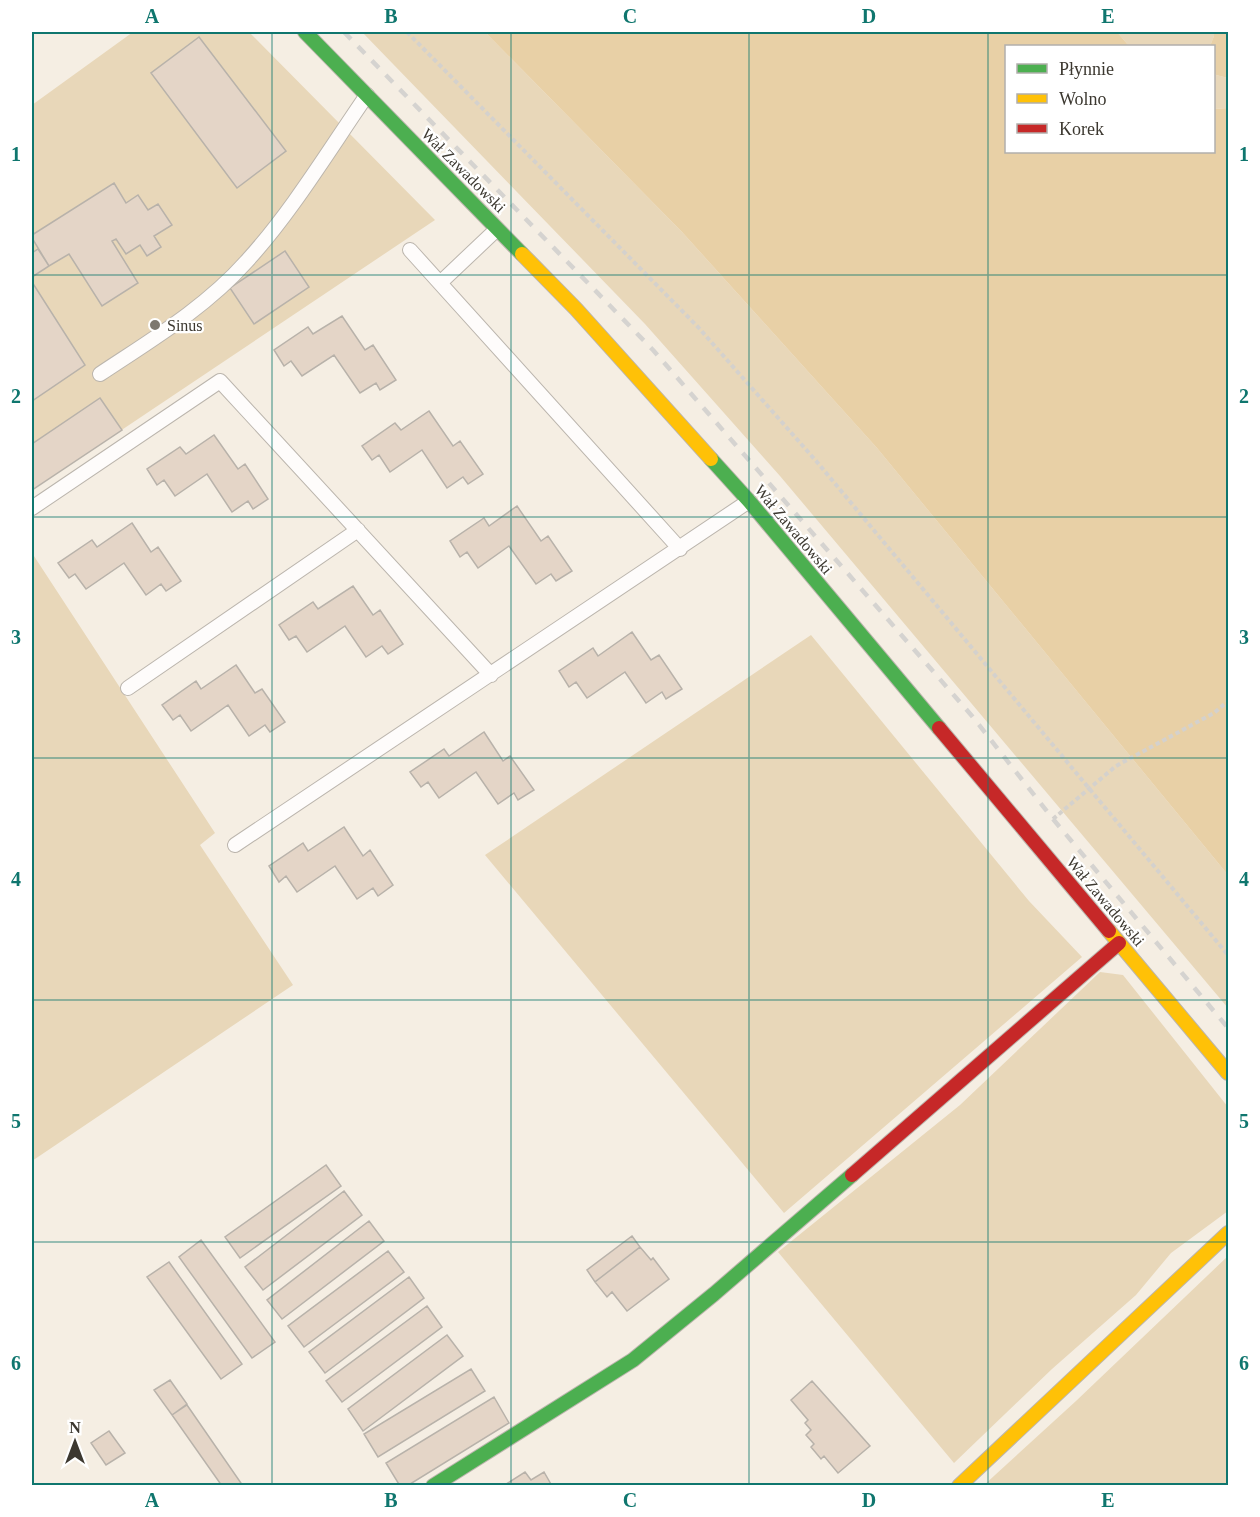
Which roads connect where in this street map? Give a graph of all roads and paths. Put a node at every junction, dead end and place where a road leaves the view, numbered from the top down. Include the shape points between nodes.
1 (305, 32) edge
2 (407, 32) edge
3 (367, 95) junction
4 (498, 228) junction
5 (410, 250) dead end
6 (440, 284) junction
7 (100, 374) dead end
8 (749, 501) junction
9 (32, 508) edge
10 (358, 530) junction
11 (680, 549) junction
12 (491, 675) junction
13 (128, 688) dead end
14 (1228, 701) edge
15 (1088, 789) junction
16 (1062, 813) dead end
17 (235, 845) dead end
18 (1119, 943) junction
19 (1228, 955) edge
20 (1228, 1073) edge
21 (1228, 1233) edge
22 (434, 1485) edge
23 (959, 1485) edge

1 - 3 street, Wał Zawadowski
2 - 15 path via 698,327 817,462
3 - 4 street, Wał Zawadowski
3 - 7 lane via 245,264 194,311
4 - 6 lane
4 - 8 street, Wał Zawadowski
5 - 6 lane
6 - 11 lane
8 - 11 lane
8 - 18 street, Wał Zawadowski
9 - 10 lane via 220,381
10 - 12 lane
10 - 13 lane
11 - 12 lane
12 - 17 lane
14 - 15 path via 1214,713 1116,766
15 - 16 path
15 - 19 path
18 - 20 street, Wał Zawadowski
18 - 22 street via 633,1360
21 - 23 street

